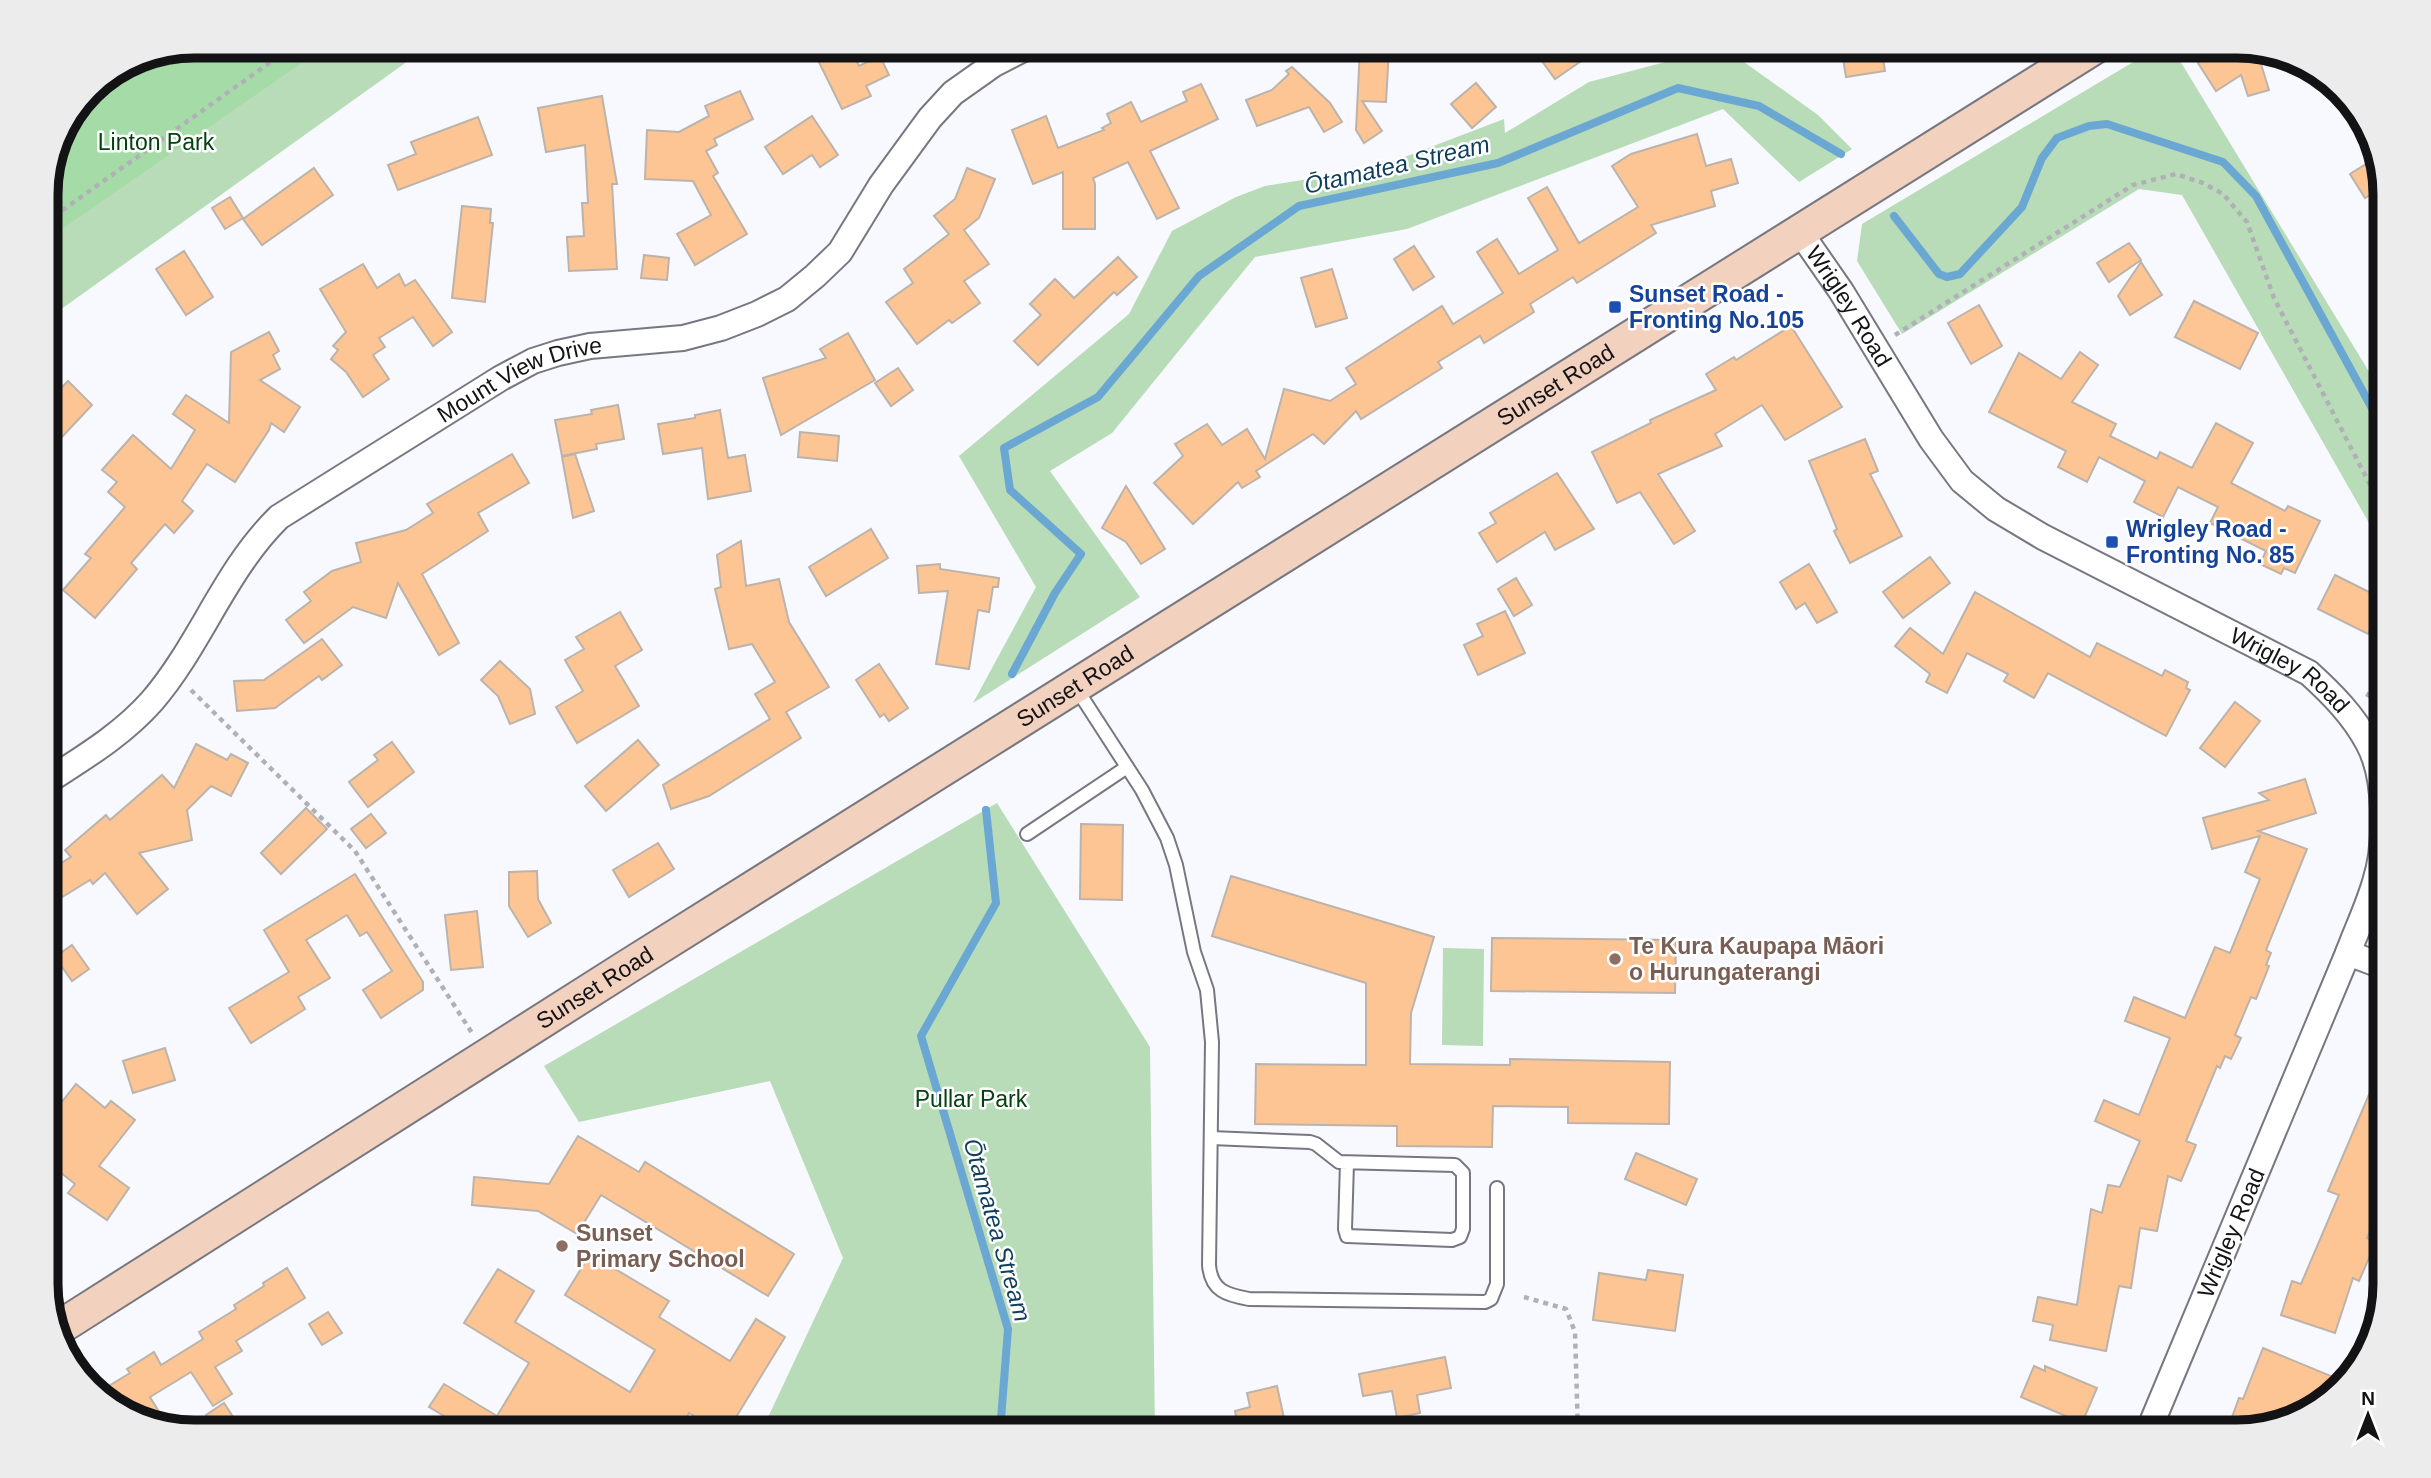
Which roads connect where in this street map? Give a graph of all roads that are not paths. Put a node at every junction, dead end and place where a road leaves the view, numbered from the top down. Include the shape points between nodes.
1 (1007, 58) edge
2 (2077, 58) edge
3 (1800, 232) junction
4 (1076, 687) junction
5 (2373, 759) edge
6 (1127, 767) junction
7 (58, 774) edge
8 (1027, 834) dead end
9 (2373, 888) edge
10 (2348, 953) junction
11 (2373, 962) edge
12 (1211, 1138) junction
13 (1347, 1163) junction
14 (1497, 1188) dead end
15 (64, 1325) edge
16 (2152, 1420) edge

1 - 7 street, Mount View Drive via 953,93 930,118 840,252 787,299 721,328 684,338 590,346 533,361 279,517 257,538 152,701 125,728
2 - 3 main road, Sunset Road
3 - 4 main road, Sunset Road
3 - 5 street, Wrigley Road via 1962,481 1996,509 2043,537 2308,673 2339,701 2369,745
4 - 6 lane
4 - 15 main road, Sunset Road
6 - 8 lane
6 - 12 lane via 1167,838 1207,990 1212,1042
9 - 10 street, Wrigley Road
10 - 11 street
10 - 16 street, Wrigley Road
12 - 13 lane via 1310,1142 1335,1161
12 - 14 lane via 1210,1276 1223,1293 1242,1297 1485,1302 1497,1284
13 - 13 lane via 1459,1167 1464,1173 1460,1237 1347,1236

